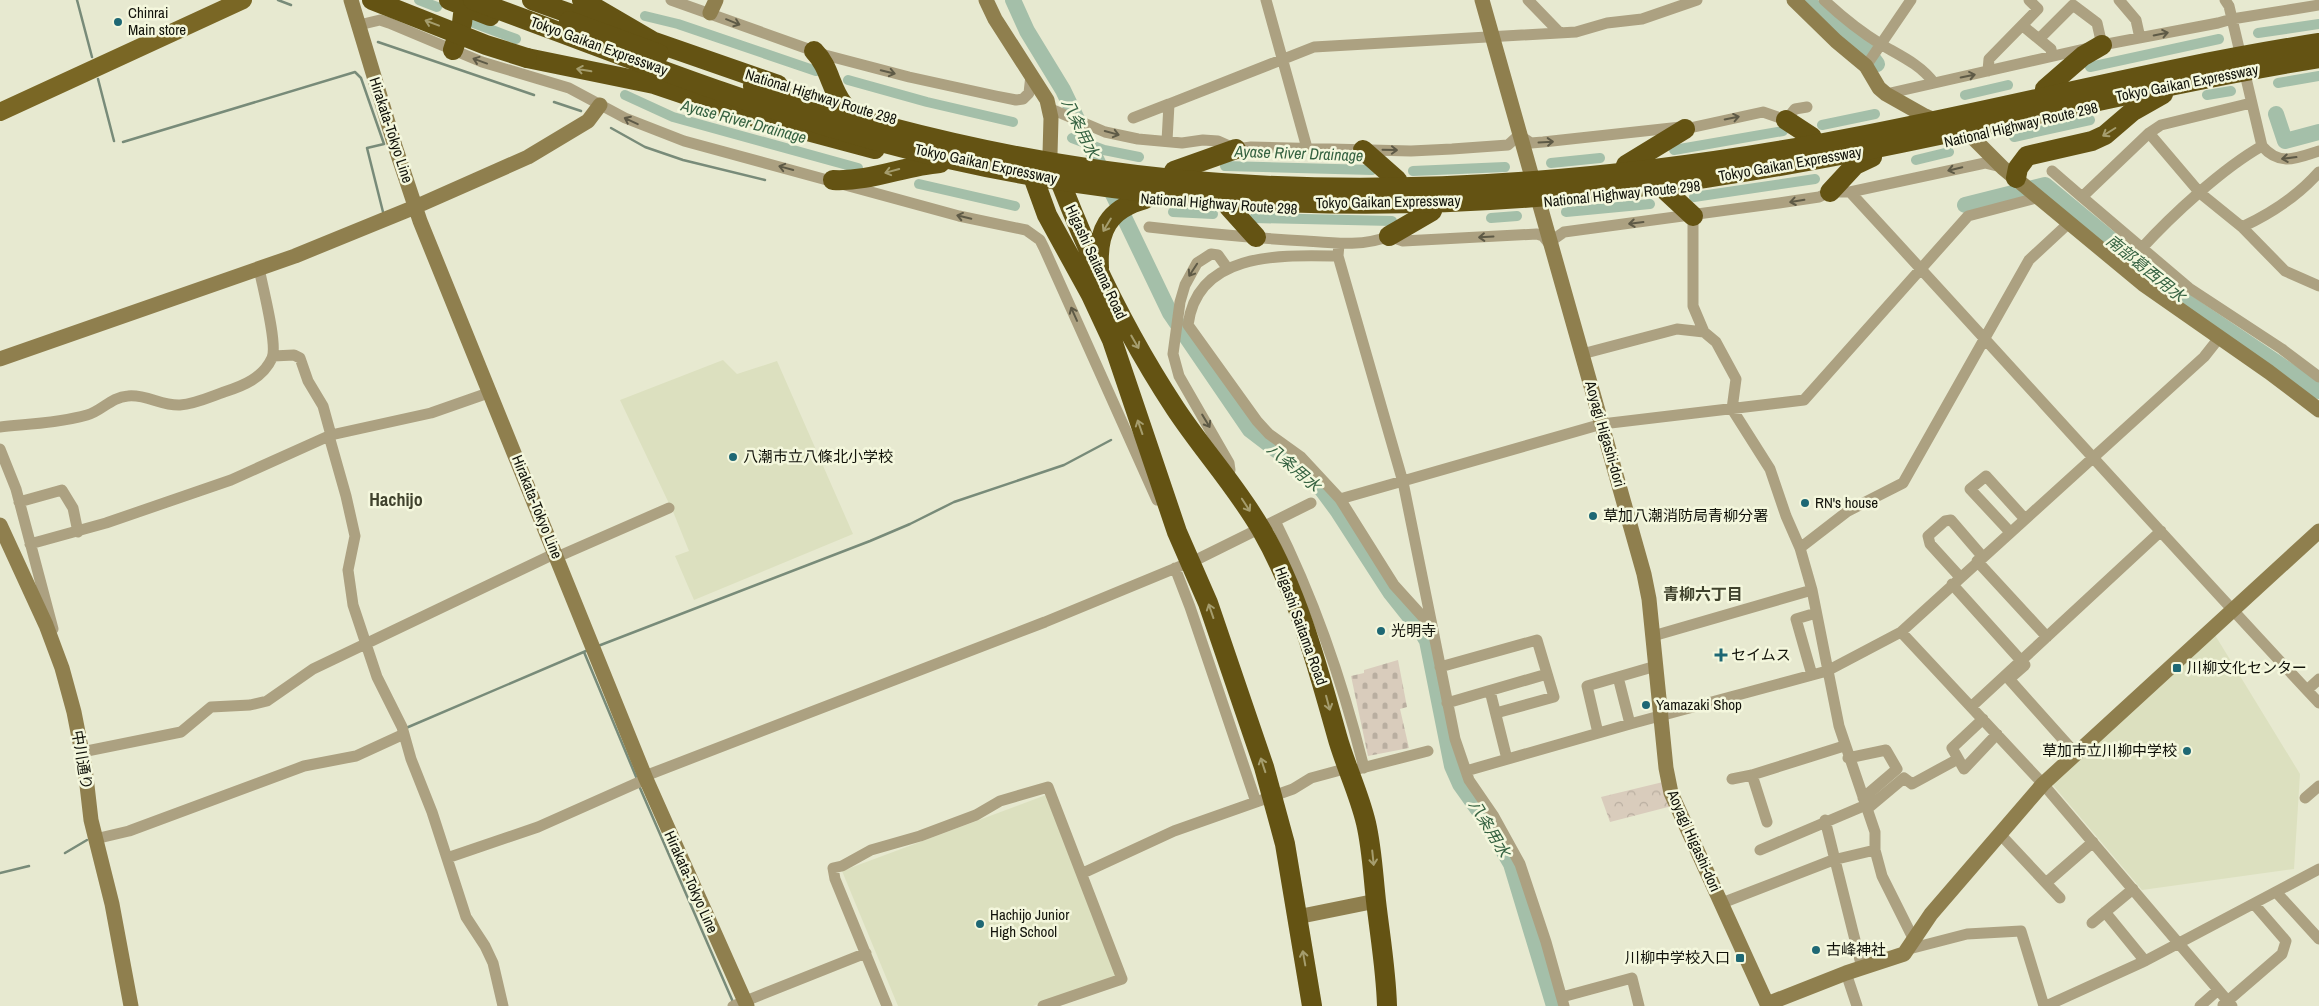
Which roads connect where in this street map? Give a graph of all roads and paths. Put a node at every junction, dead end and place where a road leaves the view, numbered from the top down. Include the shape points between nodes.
1 (243, 0) edge
2 (351, 0) edge
3 (372, 0) edge
4 (511, 0) edge
5 (532, 0) edge
6 (582, 0) edge
7 (671, 0) edge
8 (986, 0) edge
9 (1266, 0) edge
10 (1482, 0) edge
11 (1528, 0) edge
12 (1697, 0) edge
13 (1794, 0) edge
14 (1824, 0) edge
15 (1911, 0) edge
16 (2029, 0) edge
17 (2120, 0) edge
18 (2226, 0) edge
19 (462, 2) edge
20 (2319, 4) edge
21 (713, 6) edge
22 (2232, 18) junction
23 (359, 25) junction
24 (2023, 26) junction
25 (1560, 33) junction
26 (2319, 35) edge
27 (1491, 36) junction
28 (2140, 38) junction
29 (2039, 39) junction
30 (652, 41) junction
31 (2319, 43) edge
32 (1882, 44) junction
33 (2102, 45) junction
34 (2239, 48) junction
35 (453, 50) junction
36 (814, 52) junction
37 (2052, 56) junction
38 (2319, 58) edge
39 (1284, 60) junction
40 (1866, 66) junction
41 (2319, 66) edge
42 (1988, 70) junction
43 (1031, 75) junction
44 (2245, 78) junction
45 (1934, 83) junction
46 (2045, 89) junction
47 (1886, 94) junction
48 (2163, 94) junction
49 (844, 104) junction
50 (1169, 104) junction
51 (2251, 104) junction
52 (600, 105) junction
53 (716, 105) junction
54 (1807, 107) dead end
55 (1051, 109) junction
56 (0, 112) edge
57 (1925, 116) junction
58 (1133, 118) dead end
59 (1786, 120) junction
60 (1685, 129) junction
61 (2149, 133) junction
62 (1519, 135) junction
63 (1971, 136) junction
64 (1812, 137) junction
65 (1167, 141) junction
66 (2262, 146) junction
67 (1307, 148) junction
68 (1236, 149) junction
69 (1363, 150) junction
70 (2319, 151) edge
71 (1050, 154) junction
72 (1872, 157) junction
73 (940, 163) junction
74 (1626, 165) junction
75 (1174, 171) junction
76 (2052, 172) dead end
77 (2319, 172) edge
78 (1530, 174) junction
79 (2013, 175) junction
80 (833, 180) junction
81 (1397, 180) junction
82 (1035, 182) junction
83 (1062, 187) junction
84 (1666, 191) junction
85 (1840, 192) junction
86 (2200, 193) junction
87 (2040, 197) junction
88 (2082, 197) junction
89 (1145, 199) junction
90 (1539, 204) junction
91 (415, 207) junction
92 (1230, 207) junction
93 (1432, 211) junction
94 (1693, 216) junction
95 (2070, 222) junction
96 (1149, 227) dead end
97 (2242, 227) junction
98 (1389, 236) junction
99 (1256, 237) junction
100 (1339, 244) junction
101 (1551, 246) junction
102 (2142, 248) junction
103 (1338, 256) junction
104 (258, 268) junction
105 (1920, 268) junction
106 (1228, 269) junction
107 (1100, 275) junction
108 (2319, 286) edge
109 (1704, 332) junction
110 (2219, 338) junction
111 (1984, 339) junction
112 (1582, 354) junction
113 (273, 356) junction
114 (0, 359) edge
115 (2319, 377) edge
116 (491, 392) junction
117 (1732, 409) junction
118 (2319, 410) edge
119 (1602, 424) junction
120 (0, 427) edge
121 (330, 435) junction
122 (0, 448) edge
123 (2091, 458) junction
124 (1226, 478) junction
125 (1403, 482) junction
126 (1340, 499) junction
127 (19, 502) junction
128 (1312, 503) dead end
129 (669, 508) dead end
130 (2025, 519) junction
131 (1268, 524) junction
132 (0, 525) edge
133 (2161, 531) junction
134 (2319, 531) edge
135 (78, 532) junction
136 (1177, 532) junction
137 (2010, 532) junction
138 (30, 544) junction
139 (1800, 548) junction
140 (556, 555) junction
141 (1980, 558) junction
142 (1183, 565) junction
143 (1956, 580) junction
144 (1812, 590) junction
145 (2234, 610) junction
146 (1816, 613) junction
147 (1432, 627) junction
148 (1901, 632) junction
149 (1653, 636) junction
150 (2047, 637) junction
151 (365, 643) junction
152 (58, 654) junction
153 (2021, 660) junction
154 (1656, 666) junction
155 (1440, 667) junction
156 (1827, 671) junction
157 (1547, 674) junction
158 (1812, 675) junction
159 (1618, 677) junction
160 (2319, 679) edge
161 (1490, 690) junction
162 (2307, 690) junction
163 (1447, 703) junction
164 (2319, 703) edge
165 (1971, 707) junction
166 (1496, 713) junction
167 (1661, 716) junction
168 (1983, 720) junction
169 (1630, 724) junction
170 (1598, 733) junction
171 (404, 734) junction
172 (1996, 734) junction
173 (1844, 746) junction
174 (1428, 751) dead end
175 (82, 752) junction
176 (2076, 754) junction
177 (1848, 758) junction
178 (1507, 759) junction
179 (1958, 759) junction
180 (1353, 769) junction
181 (1466, 771) junction
182 (1752, 775) junction
183 (646, 778) junction
184 (1732, 779) dead end
185 (2042, 784) junction
186 (2319, 786) edge
187 (2305, 798) dead end
188 (1264, 799) junction
189 (1865, 804) junction
190 (1825, 821) junction
191 (1767, 822) dead end
192 (1999, 834) junction
193 (95, 839) junction
194 (2093, 842) junction
195 (1760, 850) dead end
196 (1875, 850) junction
197 (447, 858) junction
198 (1835, 859) junction
199 (2319, 869) edge
200 (1083, 874) junction
201 (2046, 883) junction
202 (2133, 889) junction
203 (2276, 892) junction
204 (2060, 898) dead end
205 (1376, 902) junction
206 (1722, 903) junction
207 (2254, 904) junction
208 (2105, 912) junction
209 (1297, 917) junction
210 (2092, 923) dead end
211 (2319, 939) edge
212 (2178, 944) junction
213 (1911, 945) junction
214 (866, 953) junction
215 (2145, 961) junction
216 (1862, 968) junction
217 (1846, 973) junction
218 (2218, 990) junction
219 (1563, 1002) edge
220 (742, 1004) edge
221 (2227, 1004) edge
222 (1764, 1005) edge
223 (131, 1006) edge
224 (503, 1006) edge
225 (887, 1006) edge
226 (1043, 1006) edge
227 (1312, 1006) edge
228 (1387, 1006) edge
229 (1639, 1006) edge
230 (1857, 1006) edge
231 (2045, 1006) edge
232 (2200, 1006) edge

1 - 56 main road
2 - 23 street, Hirakata-Tokyo Line
53 -> 3 highway, National Highway Route 298, bridge via 654,84 528,58
4 - 31 highway, Tokyo Gaikan Expressway, bridge via 772,93 898,130 1037,159 1146,176 1308,187 1509,184 1673,167 1888,131 2139,76
5 - 30 highway
6 - 30 highway, National Highway Route 298
7 - 21 street
8 - 43 street
9 - 39 street
10 - 27 street, Aoyagi Higashi-dori
11 - 25 street
12 - 25 street via 1642,19
13 - 40 street
14 - 32 street
15 - 32 street
16 - 24 street via 2038,9
17 - 28 street via 2136,20
18 - 22 street
19 - 35 highway via 463,17
19 - 38 highway, Tokyo Gaikan Expressway, bridge via 816,123 888,144 1011,171 1116,188 1307,203 1506,199 1702,179 1915,141 2168,86
19 - 53 highway
20 - 22 street
21 -> 36 street
28 -> 22 street
22 - 34 street
23 - 35 street via 380,20
23 - 91 street, Hirakata-Tokyo Line
24 - 29 street
24 - 42 street via 1989,58
25 - 27 street
26 - 34 highway, National Highway Route 298
27 - 39 street via 1314,47
27 - 62 street, Aoyagi Higashi-dori
28 - 33 street
29 - 33 street via 2073,5 2097,23
29 - 37 street via 2051,49
30 - 49 highway, National Highway Route 298 via 737,72
32 - 40 street
32 - 45 street via 1926,72
33 - 37 street
33 - 46 highway via 2083,56
34 - 44 street
34 - 46 highway, National Highway Route 298
52 -> 35 street via 569,88
36 -> 43 street via 908,77 1016,100 1029,93
36 - 49 highway via 827,68
37 - 42 street
39 - 50 street
39 - 67 street
40 - 47 street
41 - 44 highway, National Highway Route 298
45 -> 42 street
43 - 55 street
44 - 48 highway, National Highway Route 298
44 - 51 street
45 - 47 street
46 - 57 highway, National Highway Route 298
47 - 57 street
48 - 63 highway, National Highway Route 298
48 -> 79 highway via 2092,141 2027,156
49 - 71 highway, National Highway Route 298 via 939,132
50 - 58 street
50 - 65 street
51 - 61 street via 2161,125
51 - 66 street
80 -> 52 street via 684,141 651,130
52 - 91 street via 588,121 528,157
53 - 73 highway, National Highway Route 298 via 839,140
54 - 59 street via 1794,109
55 -> 65 street via 1105,132
55 - 71 street
57 - 63 street
57 - 64 highway, National Highway Route 298
60 -> 59 street via 1763,112
59 - 64 highway
62 -> 60 street via 1531,142 1543,142
60 - 74 highway
61 - 86 street
61 - 88 street
69 -> 62 street via 1498,147 1513,142
62 - 78 street, Aoyagi Higashi-dori
63 - 72 highway, National Highway Route 298
63 - 79 street
64 - 74 highway, National Highway Route 298
65 - 68 street via 1218,141
70 -> 66 street via 2282,160
66 - 86 street
67 - 68 street
67 - 69 street
68 - 75 highway
69 - 81 highway
71 - 75 highway, National Highway Route 298
71 - 82 highway
71 - 83 highway, Higashi Saitama Road
72 - 84 highway, National Highway Route 298
72 - 85 highway via 1855,165
73 -> 80 highway via 861,180
73 - 82 highway, National Highway Route 298
74 - 78 highway, National Highway Route 298
75 - 81 highway, National Highway Route 298 via 1275,178
76 - 88 street
77 - 97 street via 2305,188 2278,208
78 - 81 highway, National Highway Route 298
78 - 90 street, Aoyagi Higashi-dori
79 -> 85 street via 1980,163
79 - 87 street
136 -> 80 street via 1156,497 1040,240 1026,230 959,216
82 - 83 highway, National Highway Route 298
136 -> 82 highway, Higashi Saitama Road via 1112,340 1047,215
83 - 89 highway, National Highway Route 298
83 - 107 highway, Higashi Saitama Road
84 - 90 highway, National Highway Route 298
84 - 94 highway
85 -> 94 street
85 - 105 street
86 - 97 street
86 - 102 street
87 - 95 street
87 - 105 street via 1968,216
88 - 102 street
89 - 92 highway, National Highway Route 298
89 -> 107 highway via 1119,210 1103,229 1098,252
90 - 93 highway, National Highway Route 298
90 - 101 street, Aoyagi Higashi-dori
91 - 104 street
91 - 116 street, Hirakata-Tokyo Line
92 - 93 highway, National Highway Route 298
92 - 99 highway
93 - 98 highway
94 -> 101 street via 1564,232 1554,239
94 - 109 street via 1693,306
95 - 110 street via 2143,284
95 - 111 street via 2030,260
96 - 99 street
97 - 108 street via 2285,271
98 - 100 street via 1381,240
101 -> 98 street via 1537,234 1403,241
99 - 100 street
100 - 103 street
101 - 112 street, Aoyagi Higashi-dori
102 - 115 street via 2189,288
103 - 106 street via 1273,256
103 - 125 street
104 - 113 street
104 - 114 street
105 - 111 street
105 - 117 street via 1804,400
106 -> 124 street via 1218,255 1211,254 1190,272 1180,302 1173,354 1179,376 1229,463
106 - 126 street via 1206,282 1192,301 1188,325 1257,421 1301,457
107 -> 124 highway, Higashi Saitama Road via 1136,345 1174,406
109 - 112 street via 1677,329
109 - 117 street via 1716,342 1736,379
110 - 118 street
110 - 123 street via 2204,357
111 - 123 street
111 - 139 street via 1903,483 1848,511
112 - 119 street, Aoyagi Higashi-dori
113 - 120 street via 266,368 243,386 190,403 172,405 128,396 114,399 88,415
113 - 121 street via 294,355 300,358 308,381 323,406
116 - 121 street via 430,413
116 - 140 street, Hirakata-Tokyo Line
117 - 119 street
117 - 139 street via 1770,469
119 - 125 street
119 - 149 street, Aoyagi Higashi-dori via 1644,574
121 - 135 street via 230,480
121 - 151 street via 355,536 349,556 348,585
122 - 127 street
123 - 130 street
123 - 133 street
124 -> 131 highway, Higashi Saitama Road
125 - 126 street
125 - 147 street
126 - 147 street via 1403,597
127 - 135 street via 62,490 73,508
127 - 138 street
128 - 131 street
129 - 140 street
130 - 137 street
130 - 137 street via 1986,476 1970,489
131 - 142 street
131 - 180 highway, Higashi Saitama Road
132 - 152 street, 中川通り
133 - 145 street
133 - 150 street
134 - 145 street
135 - 138 street
136 - 142 highway, Higashi Saitama Road
137 - 141 street
138 - 152 street
139 - 144 street
140 - 151 street
140 - 183 street, Hirakata-Tokyo Line
141 - 143 street
141 - 143 street via 1951,520 1945,521 1928,536 1930,544
141 - 150 street
142 - 183 street
142 - 188 highway, Higashi Saitama Road via 1208,603
143 - 148 street
143 - 153 street
144 - 146 street
144 - 149 street
145 - 162 street
145 - 176 street
146 - 156 street
146 - 158 street via 1796,619
147 - 155 street
148 - 156 street
148 - 165 street
149 - 154 street, Aoyagi Higashi-dori
150 - 153 street
151 - 171 street
151 - 175 street via 312,669 267,701 211,707 181,732
152 - 175 street, 中川通り
153 - 165 street
153 - 176 street via 2024,665 2009,679
154 - 159 street
154 - 167 street, Aoyagi Higashi-dori
155 - 157 street via 1537,640
155 - 163 street
156 - 158 street
156 - 173 street
157 - 161 street
157 - 166 street via 1554,697
158 - 167 street
159 - 169 street
159 - 170 street via 1587,686
160 - 162 street
161 - 163 street
161 - 166 street
162 - 164 street
163 - 181 street
165 - 168 street
166 - 178 street
167 - 169 street
167 - 206 street, Aoyagi Higashi-dori via 1671,793
168 - 172 street
168 - 179 street via 1952,748
169 - 170 street
170 - 178 street
171 - 193 street via 356,756 304,766 129,831
171 - 197 street
172 - 179 street via 1964,769
172 - 185 street
173 - 177 street
173 - 182 street
174 - 180 street
175 - 193 street, 中川通り
176 - 185 street
177 - 189 street
177 - 189 street via 1886,750 1897,769
178 - 181 street
179 - 189 street via 1912,784 1904,778
180 - 188 street via 1311,778 1302,786
180 -> 205 highway, Higashi Saitama Road via 1373,854
181 - 219 street via 1520,864
182 - 184 street
182 - 191 street
183 - 197 street via 538,827
183 - 220 street, Hirakata-Tokyo Line
185 - 192 street
185 - 194 street
186 - 187 street
188 - 200 street via 1167,834
188 - 209 highway, Higashi Saitama Road via 1285,844
189 - 190 street
189 - 196 street via 1875,832
190 - 195 street
190 - 198 street
192 - 201 street
192 - 213 street via 1930,914
193 - 223 street, 中川通り via 112,904
194 - 201 street
194 - 202 street
196 - 198 street
196 - 213 street via 1882,876
197 - 224 street via 466,917 493,963
198 - 206 street
198 - 216 street
199 - 203 street
200 - 214 street via 1048,787 1000,801 976,815 871,850 832,868
200 - 226 street via 1122,979
201 - 204 street
202 - 208 street
202 - 212 street
203 - 207 street
203 - 211 street
205 - 209 street
205 - 228 highway, Higashi Saitama Road via 1384,952
206 - 222 street, Aoyagi Higashi-dori
207 - 212 street
207 - 221 street via 2286,941 2282,954
208 - 210 street
208 - 215 street
227 -> 209 highway, Higashi Saitama Road
212 - 215 street
212 - 218 street
213 - 216 street via 1899,957
213 - 231 street via 1967,934 2021,931
214 - 220 street
214 - 225 street
215 - 231 street
216 - 217 street
217 - 222 street
217 - 230 street
218 - 221 street
218 - 232 street
219 - 229 street via 1632,978

